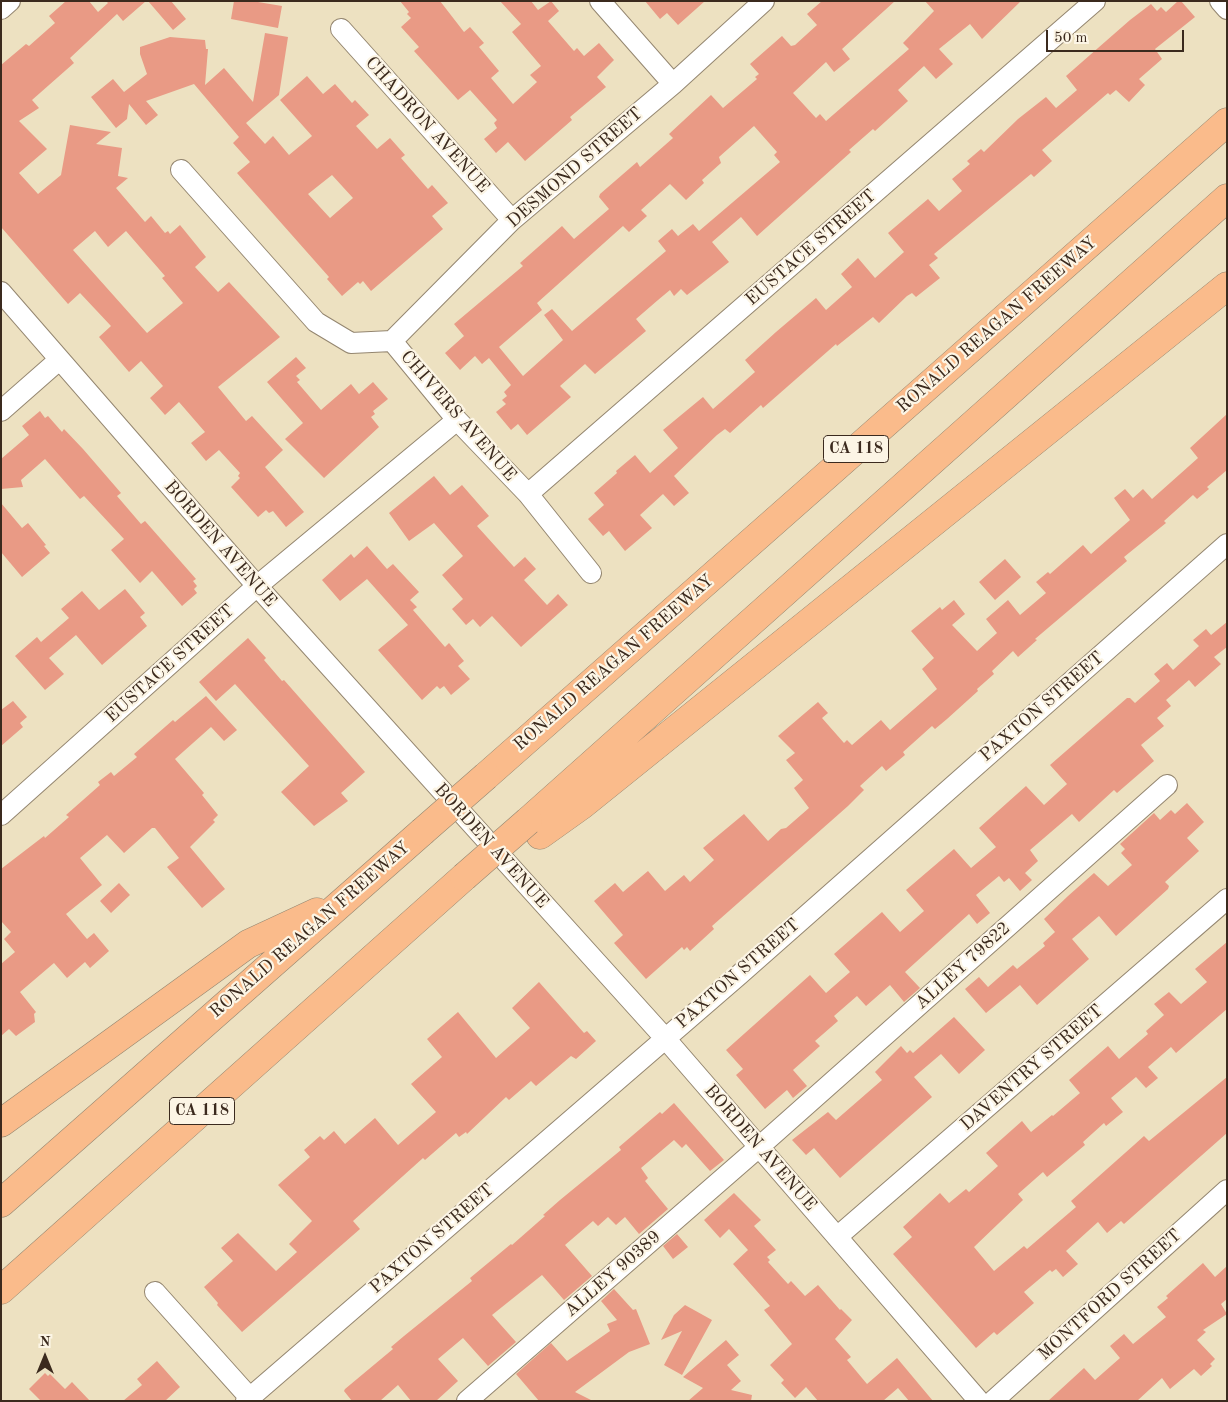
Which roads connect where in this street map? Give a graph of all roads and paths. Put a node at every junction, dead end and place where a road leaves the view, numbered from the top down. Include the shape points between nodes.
1 (10, 1) edge
2 (600, 1) edge
3 (764, 1) edge
4 (1095, 1) edge
5 (1220, 1) edge
6 (1, 9) edge
7 (1227, 9) edge
8 (341, 30) dead end
9 (672, 84) junction
10 (1227, 122) edge
11 (181, 170) dead end
12 (1227, 198) edge
13 (512, 220) junction
14 (1227, 286) edge
15 (1, 292) edge
16 (392, 341) junction
17 (59, 360) junction
18 (1, 410) edge
19 (457, 420) junction
20 (528, 494) junction
21 (1227, 544) edge
22 (591, 573) dead end
23 (257, 586) junction
24 (1167, 785) dead end
25 (1, 815) edge
26 (534, 828) junction
27 (345, 899) junction
28 (1227, 899) edge
29 (664, 1037) junction
30 (1, 1122) edge
31 (759, 1147) junction
32 (1227, 1190) edge
33 (1, 1203) edge
34 (837, 1237) junction
35 (1, 1290) edge
36 (156, 1292) dead end
37 (248, 1399) edge
38 (467, 1401) edge
39 (979, 1401) edge
40 (993, 1401) edge

1 - 6 street
2 - 9 street
3 - 9 street, DESMOND STREET
4 - 20 street, EUSTACE STREET
5 - 7 street
8 - 13 street, CHADRON AVENUE
9 - 13 street, DESMOND STREET
10 - 27 highway, RONALD REAGAN FREEWAY / CA 118, bridge
11 - 16 street, CHIVERS AVENUE via 316,322 351,343
12 - 26 highway
13 - 16 street, DESMOND STREET
14 - 26 highway via 582,806
15 - 17 street, BORDEN AVENUE
16 - 19 street, CHIVERS AVENUE
17 - 18 street
17 - 23 street, BORDEN AVENUE
19 - 20 street, CHIVERS AVENUE
19 - 23 street, EUSTACE STREET
20 - 22 street, CHIVERS AVENUE
21 - 29 street, PAXTON STREET via 739,975
23 - 25 street, EUSTACE STREET
23 - 29 street, BORDEN AVENUE
24 - 31 street, ALLEY 79822
26 - 35 highway, CA 118, bridge via 402,933
27 - 30 highway via 248,944
27 - 33 highway, RONALD REAGAN FREEWAY / CA 118
28 - 34 street, DAVENTRY STREET
29 - 31 street, BORDEN AVENUE
29 - 37 street, PAXTON STREET
31 - 34 street, BORDEN AVENUE
31 - 38 street, ALLEY 90389
32 - 40 street, MONTFORD STREET
34 - 39 street, BORDEN AVENUE
36 - 37 street

